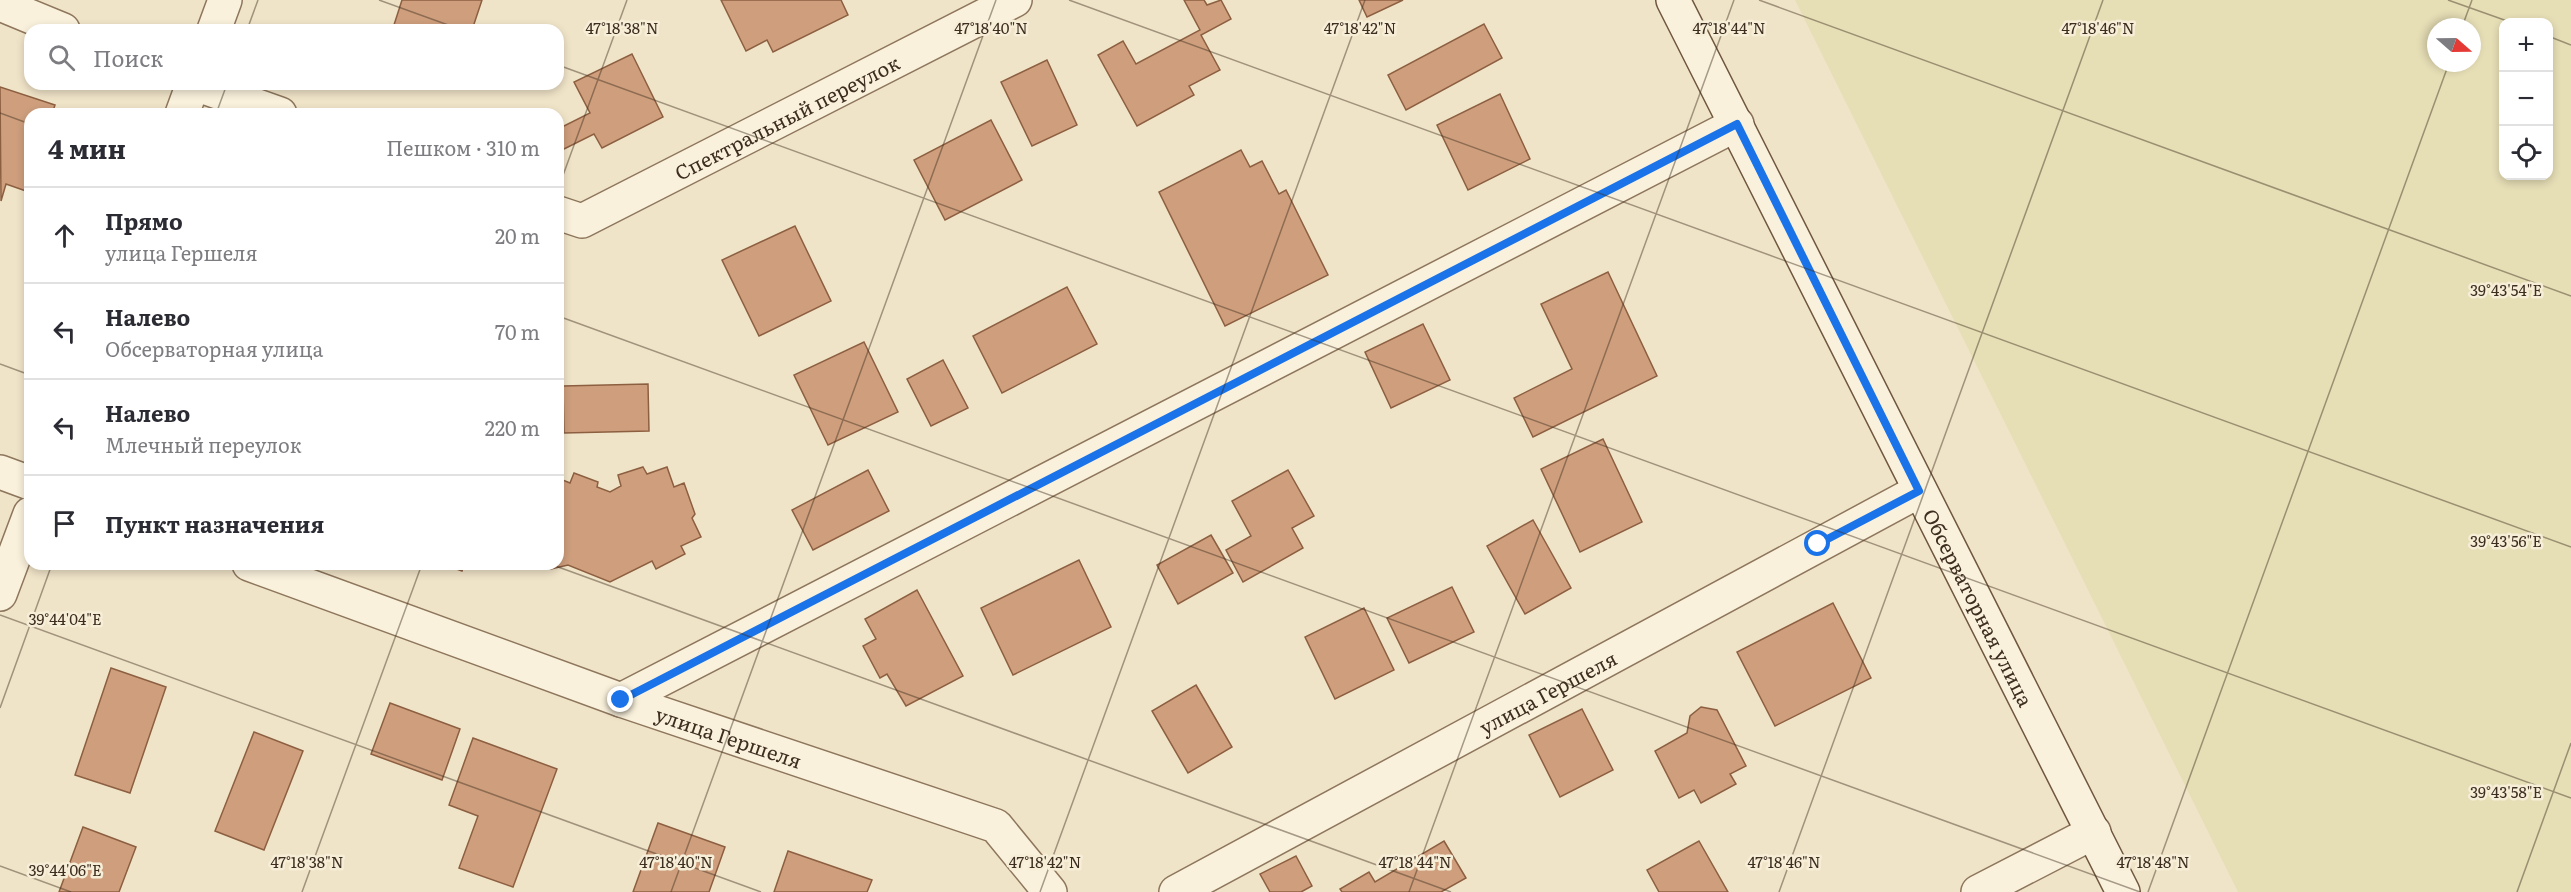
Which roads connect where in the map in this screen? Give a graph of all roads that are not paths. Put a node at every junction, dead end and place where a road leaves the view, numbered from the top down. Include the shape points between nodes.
1 (225, 0) edge
2 (1015, 0) edge
3 (1673, 0) edge
4 (0, 4) edge
5 (48, 24) edge
6 (216, 24) edge
7 (192, 90) edge
8 (211, 90) edge
9 (184, 108) edge
10 (263, 108) edge
11 (1737, 124) junction
12 (564, 215) edge
13 (0, 472) edge
14 (24, 481) edge
15 (1919, 491) junction
16 (24, 530) edge
17 (265, 570) edge
18 (0, 594) edge
19 (621, 700) junction
20 (2094, 832) junction
21 (1050, 892) edge
22 (1176, 892) edge
23 (1978, 892) edge
24 (2123, 892) edge

1 - 6 street
2 - 12 street, Спектральный переулок via 582,221
3 - 11 street, Обсерваторная улица
4 - 5 street
7 - 9 street
8 - 10 street
11 - 15 street, Обсерваторная улица
11 - 19 street
13 - 14 street
15 - 20 street, Обсерваторная улица
15 - 22 street, улица Гершеля
16 - 18 street
17 - 19 street, улица Гершеля
19 - 21 street, улица Гершеля via 996,826
20 - 23 street
20 - 24 street, Обсерваторная улица

